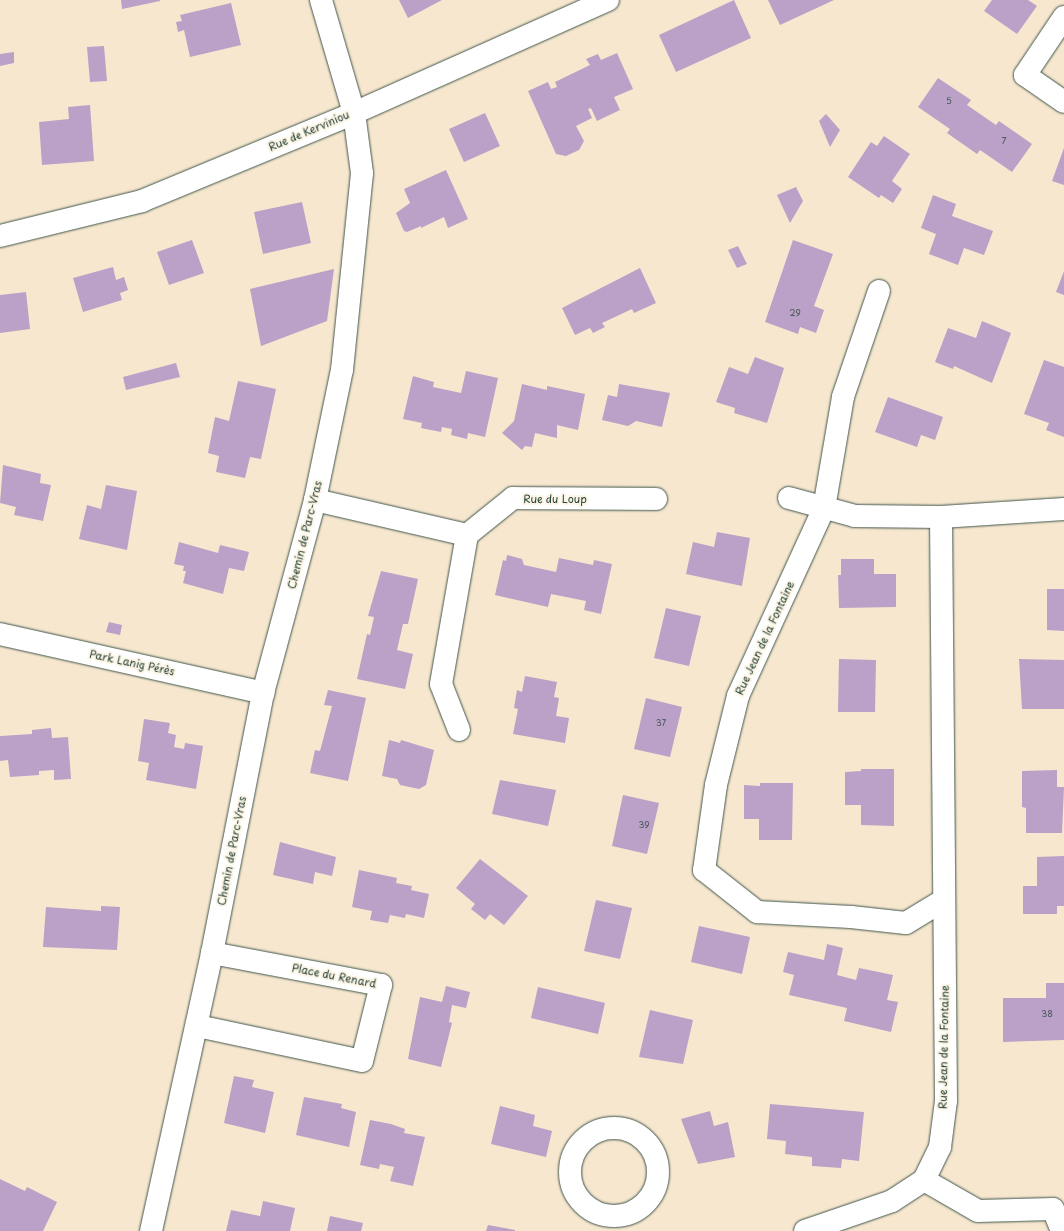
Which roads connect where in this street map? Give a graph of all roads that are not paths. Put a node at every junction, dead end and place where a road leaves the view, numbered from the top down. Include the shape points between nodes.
1 (321, 0) edge
2 (608, 0) edge
3 (1064, 18) edge
4 (1064, 102) edge
5 (354, 112) junction
6 (0, 236) edge
7 (879, 291) dead end
8 (789, 498) dead end
9 (656, 499) dead end
10 (315, 500) junction
11 (824, 508) junction
12 (1064, 509) edge
13 (941, 517) junction
14 (467, 535) junction
15 (0, 634) edge
16 (263, 693) junction
17 (459, 730) dead end
18 (944, 900) junction
19 (212, 953) junction
20 (198, 1026) junction
21 (924, 1180) junction
22 (595, 1222) edge
23 (151, 1231) edge
24 (805, 1231) edge
25 (1062, 1231) edge

1 - 5 street, Chemin de Parc-Vras
2 - 5 street, Rue de Kerviniou
3 - 4 street via 1025,75
5 - 6 street, Rue de Kerviniou via 142,201
5 - 10 street, Chemin de Parc-Vras via 362,173 342,370
7 - 11 street, Rue Jean de la Fontaine via 843,397
8 - 11 street
9 - 14 street, Rue du Loup via 513,498
10 - 14 street
10 - 16 street, Chemin de Parc-Vras
11 - 13 street via 855,516
11 - 18 street, Rue Jean de la Fontaine via 738,696 716,785 704,870 756,912 906,923
12 - 13 street
13 - 18 street, Rue Jean de la Fontaine
14 - 17 street via 441,684
15 - 16 street, Park Lanig Pérès
16 - 19 street, Chemin de Parc-Vras
18 - 21 street, Rue Jean de la Fontaine via 946,1101 940,1147
19 - 20 street
19 - 20 street, Place du Renard via 381,985 362,1061
20 - 23 street
21 - 24 street via 892,1200
21 - 25 street via 978,1211 1053,1209
22 - 22 street via 640,1208 650,1198 657,1185 655,1155 648,1142 624,1128 598,1130 582,1141 572,1157 569,1170 571,1184

